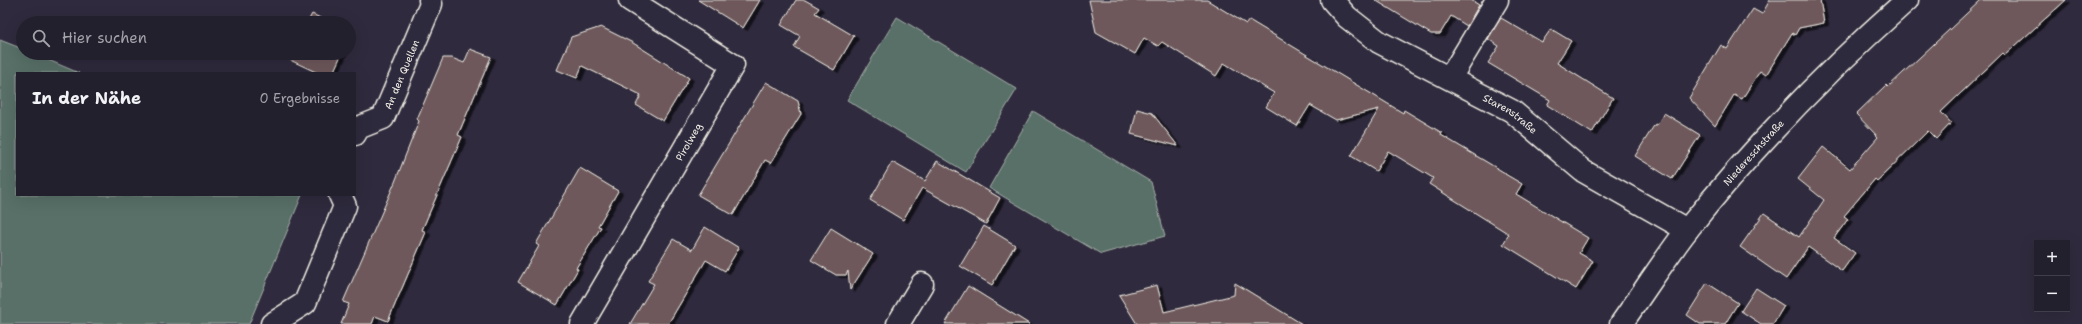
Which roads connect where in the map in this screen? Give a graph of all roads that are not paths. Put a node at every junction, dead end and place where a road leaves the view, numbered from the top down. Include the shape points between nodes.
1 (430, 0) edge
2 (630, 0) edge
3 (1332, 0) edge
4 (1497, 0) edge
5 (1907, 0) edge
6 (1450, 78) junction
7 (356, 132) edge
8 (340, 196) edge
9 (1687, 230) junction
10 (922, 284) dead end
11 (272, 324) edge
12 (582, 324) edge
13 (898, 324) edge
14 (1621, 324) edge

1 - 7 street, An den Quellen via 432,4 383,118 358,128
2 - 12 street, Pirolweg via 733,65
3 - 6 street, Starenstraße via 1347,17 1379,42
4 - 6 street
5 - 9 street, Niedereschstraße via 1857,44 1767,136
6 - 9 street, Starenstraße via 1512,111 1583,170
8 - 11 street via 345,206 305,302
9 - 14 street, Niedereschstraße
10 - 13 street

